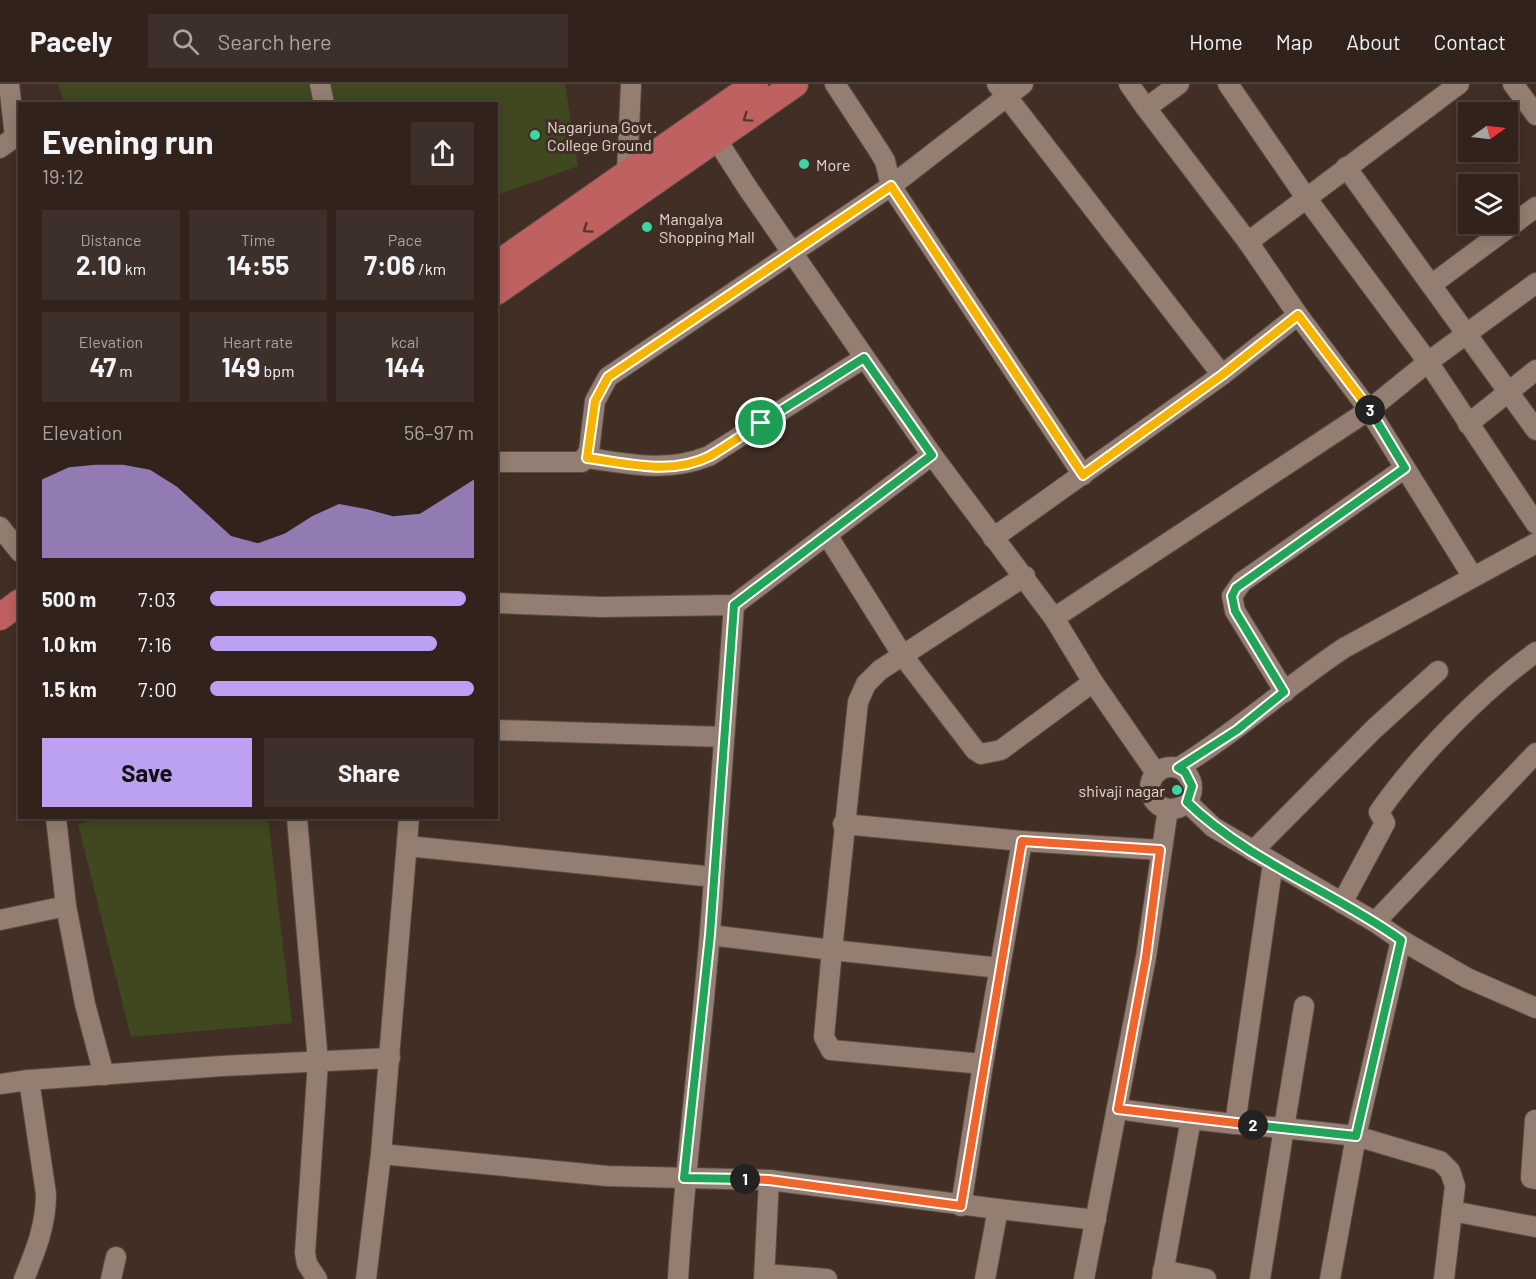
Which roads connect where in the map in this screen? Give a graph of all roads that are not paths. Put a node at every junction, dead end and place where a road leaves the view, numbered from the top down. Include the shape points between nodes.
1 (9, 84) edge
2 (320, 84) edge
3 (631, 84) edge
4 (755, 84) edge
5 (795, 84) edge
6 (835, 84) edge
7 (1023, 84) edge
8 (1129, 84) edge
9 (1179, 84) edge
10 (1228, 84) edge
11 (1459, 84) edge
12 (1513, 84) edge
13 (1001, 90) edge
14 (324, 102) edge
15 (1146, 108) junction
16 (1536, 115) edge
17 (710, 129) junction
18 (12, 142) edge
19 (1346, 167) junction
20 (627, 174) junction
21 (891, 186) junction
22 (1307, 199) junction
23 (1536, 207) edge
24 (1248, 242) junction
25 (793, 254) junction
26 (498, 264) edge
27 (1536, 283) edge
28 (1431, 285) junction
29 (498, 290) edge
30 (1298, 315) junction
31 (1466, 334) junction
32 (864, 358) junction
33 (1428, 362) junction
34 (1536, 370) edge
35 (1222, 375) junction
36 (1508, 391) junction
37 (1370, 410) junction
38 (1468, 424) junction
39 (1536, 430) edge
40 (932, 455) junction
41 (587, 458) junction
42 (498, 462) edge
43 (1405, 468) junction
44 (1083, 475) junction
45 (1536, 524) edge
46 (0, 527) edge
47 (827, 535) junction
48 (993, 538) junction
49 (1536, 543) edge
50 (18, 550) edge
51 (1024, 576) junction
52 (1473, 577) junction
53 (498, 603) edge
54 (18, 604) edge
55 (734, 605) junction
56 (0, 617) edge
57 (1054, 618) junction
58 (18, 622) edge
59 (0, 635) edge
60 (1536, 652) edge
61 (903, 656) junction
62 (1438, 671) dead end
63 (1093, 682) junction
64 (1284, 692) junction
65 (498, 730) edge
66 (724, 738) junction
67 (1536, 753) edge
68 (1178, 768) junction
69 (1155, 773) junction
70 (1187, 802) junction
71 (1168, 809) junction
72 (56, 819) edge
73 (297, 819) edge
74 (410, 819) edge
75 (843, 824) junction
76 (1022, 841) junction
77 (407, 846) junction
78 (1160, 850) junction
79 (1253, 851) junction
80 (1273, 863) junction
81 (714, 877) junction
82 (1342, 903) junction
83 (66, 906) junction
84 (0, 920) edge
85 (1375, 922) junction
86 (710, 935) junction
87 (1401, 940) junction
88 (831, 950) junction
89 (1000, 968) junction
90 (1304, 1006) dead end
91 (1536, 1008) edge
92 (390, 1058) junction
93 (318, 1062) junction
94 (983, 1064) junction
95 (104, 1075) junction
96 (29, 1080) junction
97 (0, 1084) edge
98 (1118, 1109) junction
99 (1536, 1115) edge
100 (1191, 1119) junction
101 (1235, 1124) junction
102 (1284, 1128) junction
103 (1356, 1136) junction
104 (381, 1154) junction
105 (684, 1178) junction
106 (1536, 1179) edge
107 (769, 1180) junction
108 (961, 1206) junction
109 (998, 1209) junction
110 (1452, 1211) junction
111 (1096, 1220) junction
112 (1533, 1227) edge
113 (116, 1257) dead end
114 (1162, 1275) edge
115 (764, 1276) edge
116 (24, 1279) edge
117 (111, 1279) edge
118 (317, 1279) edge
119 (366, 1279) edge
120 (678, 1279) edge
121 (827, 1279) edge
122 (985, 1279) edge
123 (1084, 1279) edge
124 (1206, 1279) edge
125 (1260, 1279) edge
126 (1330, 1279) edge
127 (1444, 1279) edge

1 - 18 street
2 - 14 street
3 - 20 street
4 - 17 main road
5 -> 17 main road
6 - 21 street via 882,156
7 - 13 street
8 - 15 street
9 - 15 street
10 - 22 street
11 - 19 street
12 - 16 street
13 - 21 street
13 - 35 street
15 - 24 street
17 - 20 main road
17 - 25 street
17 -> 29 main road
19 - 22 street
19 - 28 street
20 - 26 main road
21 - 25 street
21 - 44 street
22 - 24 street
22 - 33 street
23 - 28 street
24 - 30 street
25 - 32 street
25 - 41 street via 608,377 595,401
27 - 31 street
28 - 31 street
30 - 35 street
30 - 37 street
31 - 33 street
31 - 36 street
32 - 40 street
32 - 41 street via 709,456 693,462 661,468
33 - 37 street
33 - 38 street
34 - 36 street
35 - 44 street
36 - 38 street
36 - 39 street
37 - 43 street
37 - 57 street
38 - 45 street
40 - 47 street
40 - 48 street
41 - 42 street via 576,464
43 - 52 street
43 - 64 street via 1242,582 1232,596 1235,611
44 - 48 street
46 - 50 street
47 - 55 street
47 - 61 street
48 - 51 street
49 - 52 street
51 - 57 street
51 - 61 street
52 - 64 street via 1344,648
53 - 55 street via 601,607
54 - 56 main road
55 - 66 street
57 - 63 street
58 - 59 main road
60 - 82 street via 1504,675 1401,780 1379,812 1385,823
61 - 63 street via 981,754 1001,750
61 - 75 street via 866,684 858,702
62 - 79 street via 1365,737
63 - 69 street
64 - 68 street via 1237,730
65 - 66 street
66 - 81 street
67 - 85 street
68 - 69 street via 1167,767
68 - 70 street via 1185,772 1192,786
69 - 71 street via 1149,787 1151,795
70 - 71 street
70 - 79 street via 1213,827
71 - 78 street
72 - 83 street
73 - 93 street
74 - 77 street
75 - 76 street
75 - 88 street
76 - 78 street
76 - 89 street
77 - 81 street
77 - 92 street
78 - 98 street via 1146,957
79 - 80 street
80 - 82 street
80 - 101 street
81 - 86 street
82 - 85 street
83 - 84 street
83 - 95 street
85 - 87 street
86 - 88 street
86 - 105 street
87 - 91 street via 1467,978
87 - 103 street
88 - 89 street
88 - 94 street via 824,1037 831,1050
89 - 94 street
90 - 102 street
92 - 93 street
92 - 104 street
93 - 95 street
93 - 118 street via 305,1252 307,1264
94 - 108 street
95 - 96 street
96 - 97 street
96 - 116 street via 46,1213
98 - 100 street
98 - 111 street
99 - 106 street via 1532,1178
100 - 101 street
100 - 114 street
101 - 102 street
102 - 103 street
102 - 125 street
103 - 110 street via 1440,1161 1455,1186
103 - 126 street
104 - 105 street via 607,1176
104 - 119 street
105 - 107 street
105 - 120 street
107 - 108 street
107 - 115 street
108 - 109 street
109 - 111 street
109 - 122 street
110 - 112 street
110 - 127 street
111 - 123 street
113 - 117 street
114 - 124 street
115 - 121 street

